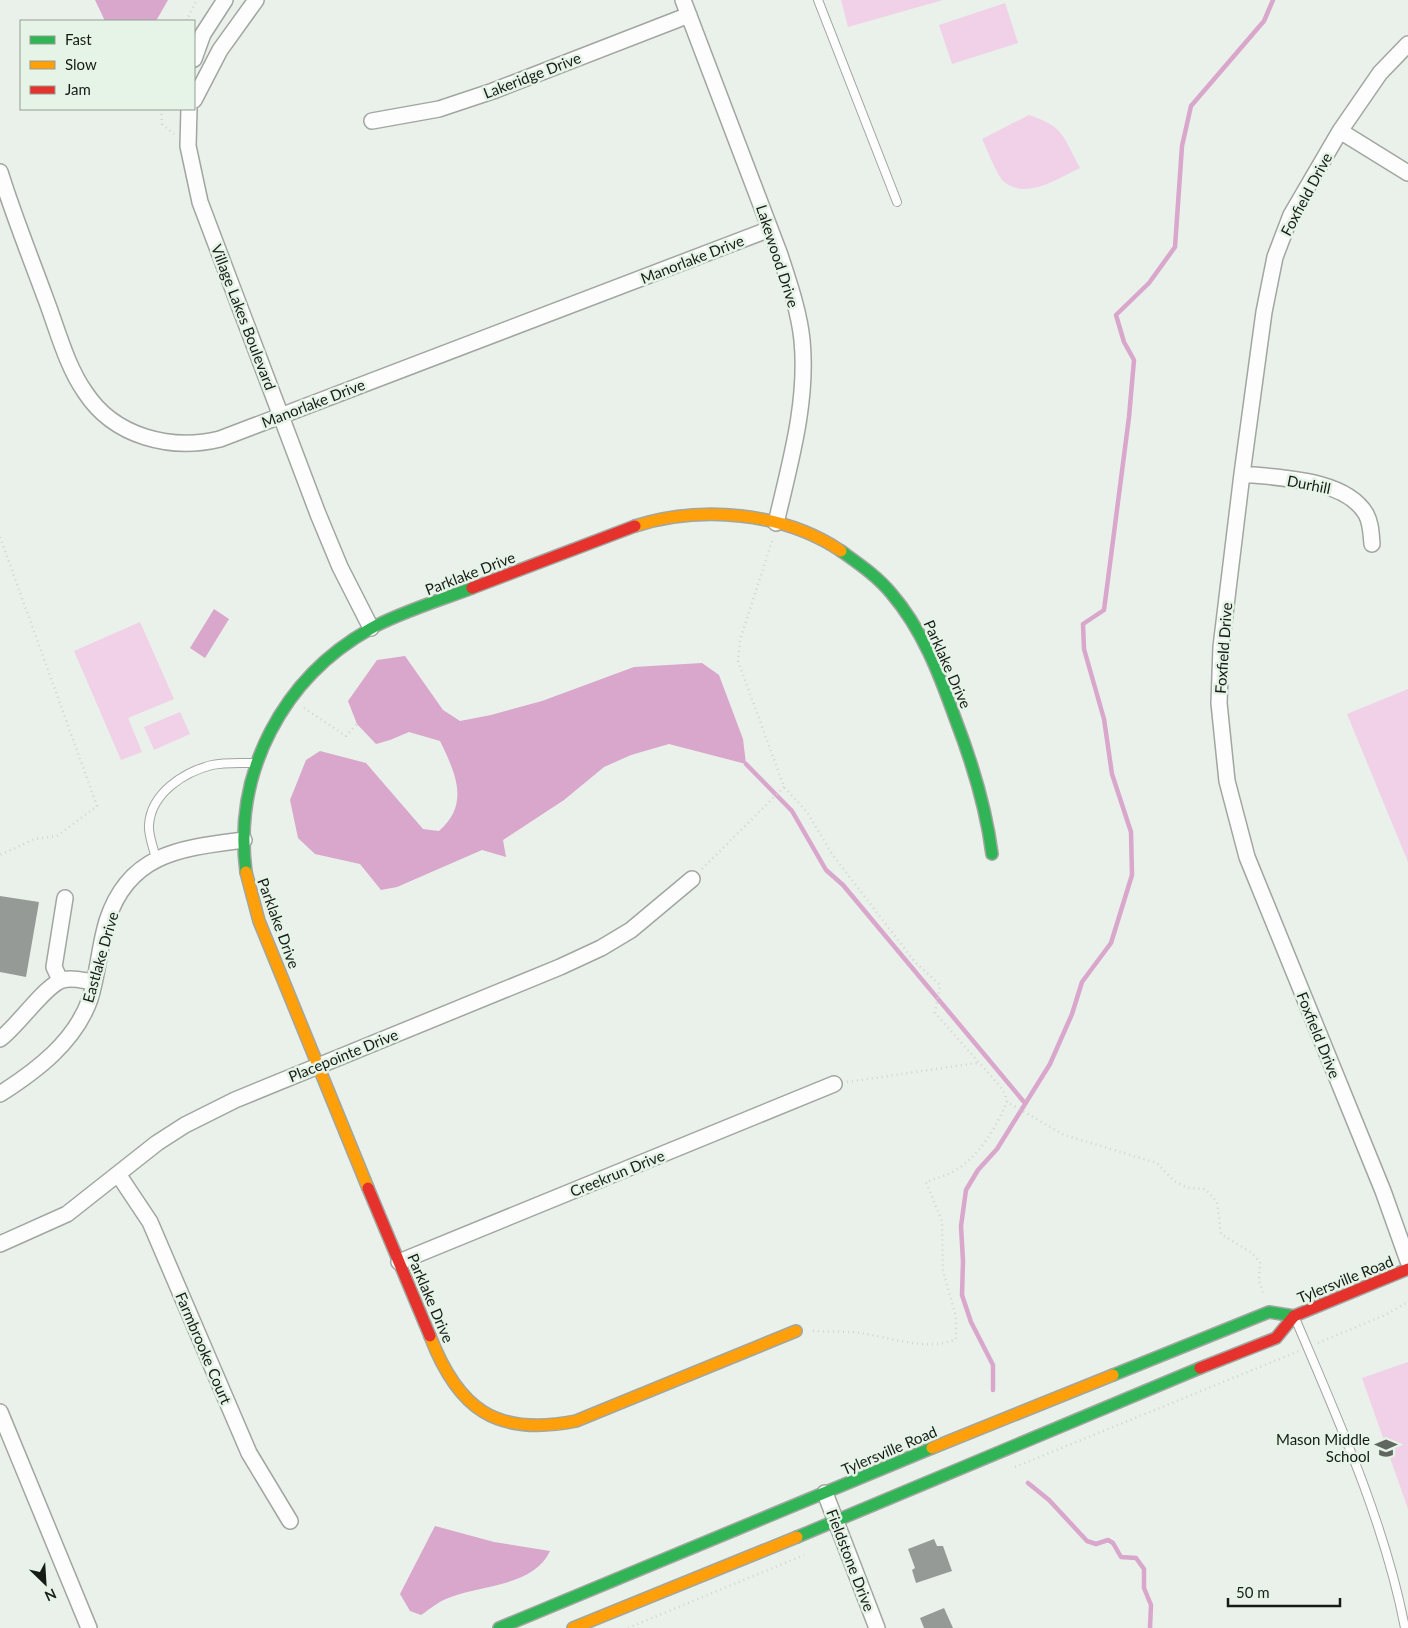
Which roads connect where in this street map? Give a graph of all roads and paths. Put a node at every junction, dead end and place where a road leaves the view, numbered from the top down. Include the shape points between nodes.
1 (196, 0) edge
2 (225, 0) edge
3 (256, 0) edge
4 (683, 0) edge
5 (818, 0) edge
6 (689, 15) junction
7 (186, 20) edge
8 (1408, 44) edge
9 (195, 56) edge
10 (195, 98) edge
11 (161, 110) edge
12 (190, 110) edge
13 (372, 121) dead end
14 (1340, 131) junction
15 (188, 146) junction
16 (0, 172) edge
17 (1408, 173) edge
18 (897, 202) dead end
19 (770, 229) junction
20 (281, 415) junction
21 (1242, 474) junction
22 (776, 523) junction
23 (0, 537) edge
24 (1372, 544) dead end
25 (371, 628) junction
26 (289, 697) junction
27 (357, 724) dead end
28 (254, 763) junction
29 (784, 787) junction
30 (244, 840) junction
31 (992, 854) dead end
32 (0, 855) edge
33 (156, 859) junction
34 (692, 879) joint
35 (65, 898) dead end
36 (60, 980) junction
37 (94, 982) junction
38 (0, 1040) edge
39 (977, 1063) junction
40 (318, 1065) junction
41 (834, 1084) joint
42 (0, 1094) edge
43 (1007, 1102) junction
44 (118, 1174) junction
45 (0, 1244) edge
46 (1408, 1261) edge
47 (399, 1262) junction
48 (1408, 1269) edge
49 (1408, 1302) edge
50 (1269, 1312) junction
51 (1294, 1316) junction
52 (796, 1331) joint
53 (1308, 1347) junction
54 (0, 1412) edge
55 (1007, 1470) dead end
56 (825, 1493) junction
57 (290, 1521) dead end
58 (836, 1521) junction
59 (808, 1554) dead end
60 (89, 1628) edge
61 (499, 1628) edge
62 (573, 1628) edge
63 (628, 1628) edge
64 (877, 1628) edge
65 (1405, 1628) edge

1 - 7 path
2 - 9 street via 203,34
3 - 10 street, Village Lakes Boulevard via 220,50
4 - 6 street, Lakewood Drive
5 - 18 lane
6 - 13 street, Lakeridge Drive via 493,91 439,109
6 - 19 street, Lakewood Drive
8 - 14 street, Foxfield Drive via 1380,73
11 - 15 path via 162,124
12 - 15 street, Village Lakes Boulevard
14 - 17 street
14 - 21 street, Foxfield Drive via 1291,215 1275,257 1264,312
15 - 20 street, Village Lakes Boulevard via 200,202
16 - 20 street, Manorlake Drive via 76,376 85,394 110,418 146,438 186,444 220,439
19 - 20 street, Manorlake Drive
19 - 22 street, Lakewood Drive via 794,298 802,342 803,376 801,409
20 - 25 street, Village Lakes Boulevard via 340,567
21 - 24 street, Durhill via 1310,482 1342,492 1360,505 1366,514
21 - 46 street, Foxfield Drive via 1220,647 1219,703 1227,781 1247,857 1383,1191
22 - 25 street, Parklake Drive via 739,515 704,514 648,522
22 - 29 path via 740,640 738,661
22 - 31 street, Parklake Drive via 816,538 864,568 890,591 911,618 928,648 969,755 985,809
23 - 32 path via 97,806 57,836 35,839
25 - 26 street, Parklake Drive via 333,652 303,679
26 - 27 path via 346,736
26 - 28 street, Parklake Drive via 267,731
28 - 30 street, Parklake Drive via 247,796
28 - 33 lane via 212,765 168,786 152,810 149,826
29 - 34 path
29 - 39 path via 806,812 832,854 916,962 940,985 935,1013
30 - 33 street, Eastlake Drive via 189,847
30 - 40 street, Parklake Drive via 248,888
33 - 37 street, Eastlake Drive via 129,881 111,911
34 - 40 street, Placepointe Drive via 640,923 602,948
35 - 36 street via 54,967
36 - 37 street via 70,978
36 - 38 street
37 - 42 street, Eastlake Drive via 90,1000 68,1038 33,1072
39 - 41 path
39 - 43 path via 1002,1090
40 - 44 street, Placepointe Drive via 185,1125 156,1143
40 - 47 street, Parklake Drive
41 - 47 street, Creekrun Drive
43 - 50 path via 1064,1135 1157,1164 1174,1181 1188,1188 1205,1189 1217,1202 1221,1234 1252,1253 1260,1262 1259,1280
43 - 52 path via 999,1121 978,1151 958,1169 926,1182 942,1221 943,1271 956,1317 956,1338 946,1344 920,1344 858,1333
44 - 45 street, Placepointe Drive via 67,1214
44 - 57 street, Farmbrooke Court via 150,1222 248,1453
47 - 52 street, Parklake Drive via 451,1382 476,1406 496,1418 518,1425 548,1427 576,1421
48 - 51 street, Tylersville Road
49 - 53 path
50 - 51 street, Tylersville Road
50 - 56 street, Tylersville Road
51 - 53 lane
51 - 58 street, Tylersville Road via 1276,1338
53 - 55 path
53 - 65 lane via 1379,1526 1394,1572
54 - 60 street
56 - 58 street, Fieldstone Drive
56 - 61 street, Tylersville Road
58 - 62 street, Tylersville Road
58 - 64 street, Fieldstone Drive
59 - 63 path

